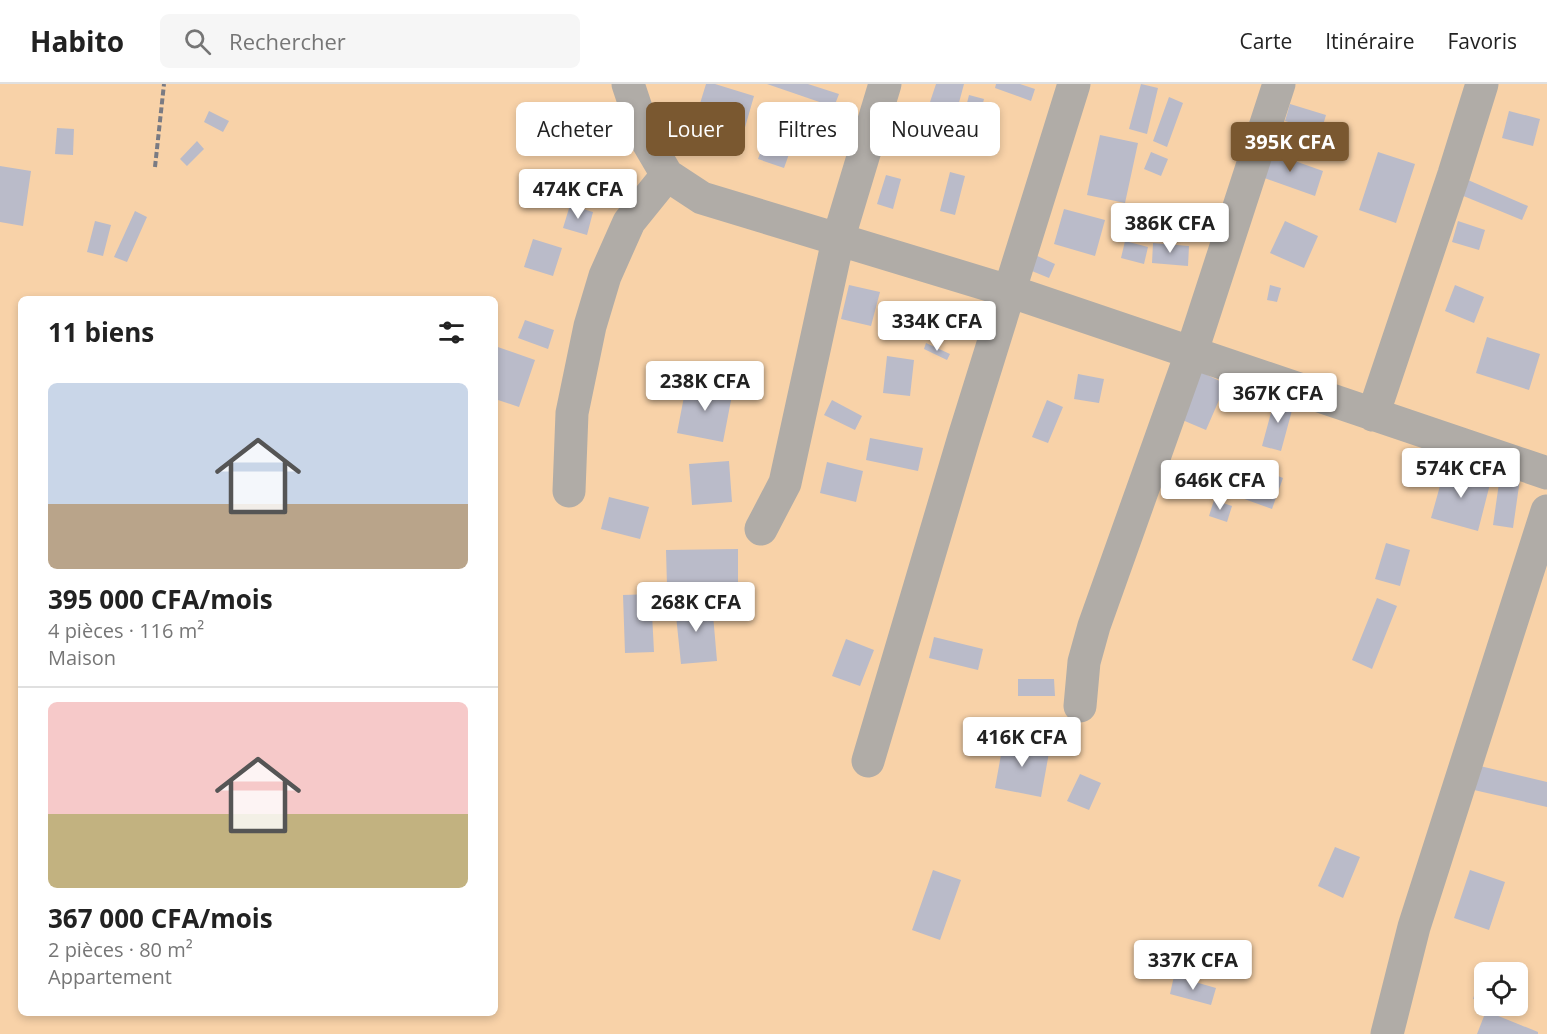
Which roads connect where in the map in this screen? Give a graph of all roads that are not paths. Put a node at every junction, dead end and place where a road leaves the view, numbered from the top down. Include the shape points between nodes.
1 (628, 84) edge
2 (885, 84) edge
3 (1074, 84) edge
4 (1279, 84) edge
5 (1482, 84) edge
6 (667, 174) junction
7 (838, 240) junction
8 (1008, 291) junction
9 (1192, 351) junction
10 (1373, 415) junction
11 (1547, 473) edge
12 (569, 491) dead end
13 (1547, 511) edge
14 (762, 529) dead end
15 (1080, 706) dead end
16 (868, 761) dead end
17 (1386, 1034) edge

1 - 6 street via 647,141
2 - 7 street
3 - 8 street
4 - 9 street
5 - 10 street
6 - 7 street via 702,198
6 - 12 street via 629,222 605,276 572,413
7 - 8 street
7 - 14 street via 785,483
8 - 9 street
8 - 16 street
9 - 10 street
9 - 15 street via 1094,626 1084,662
10 - 11 street
13 - 17 street via 1414,927

